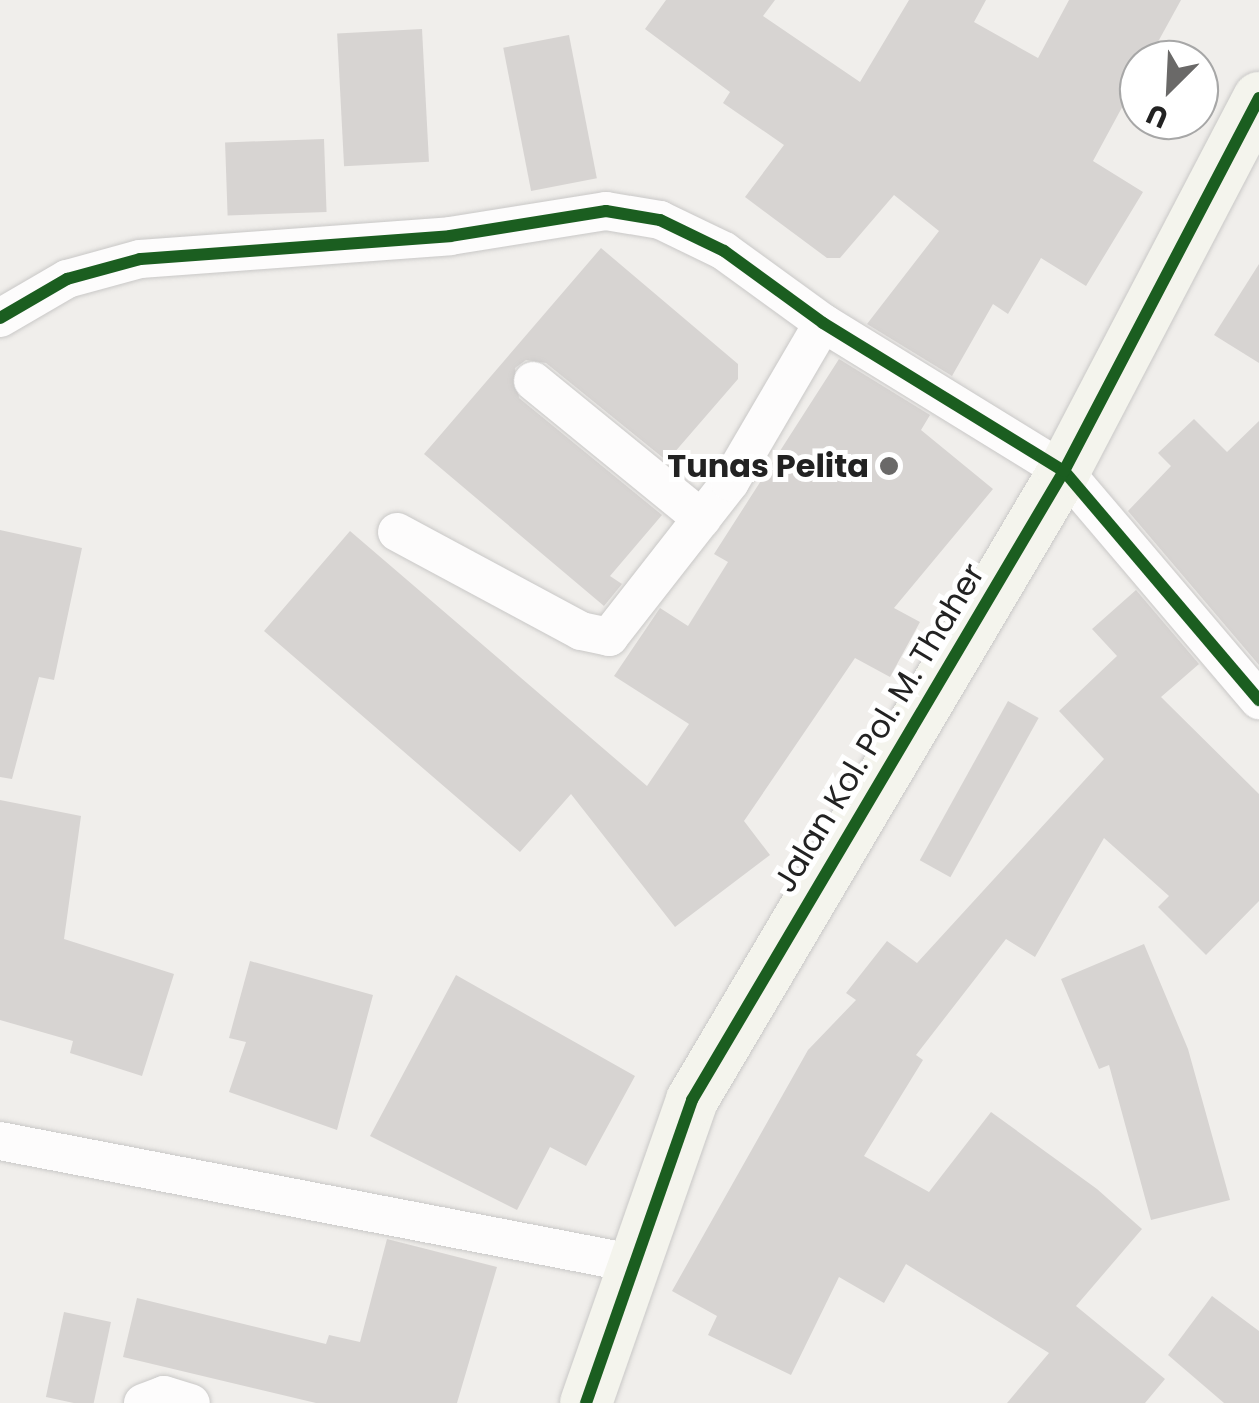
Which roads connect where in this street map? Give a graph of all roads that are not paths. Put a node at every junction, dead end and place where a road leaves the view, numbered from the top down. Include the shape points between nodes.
1 (1259, 98) edge
2 (0, 318) edge
3 (823, 323) junction
4 (533, 381) dead end
5 (1064, 471) junction
6 (702, 520) junction
7 (396, 532) dead end
8 (1259, 700) edge
9 (0, 1142) edge
10 (632, 1262) junction
11 (143, 1403) edge
12 (191, 1403) edge
13 (586, 1403) edge

1 - 5 street, Jalan Kol. Pol. M. Thaher
2 - 3 street via 67,279 140,259 450,236 606,210 695,234
3 - 5 street
3 - 6 street
4 - 6 street
5 - 8 street
5 - 10 street, Jalan Kol. Pol. M. Thaher via 692,1100
6 - 7 street via 609,638 581,632
9 - 10 street
10 - 13 street, Jalan Kol. Pol. M. Thaher
11 - 12 street via 164,1395

